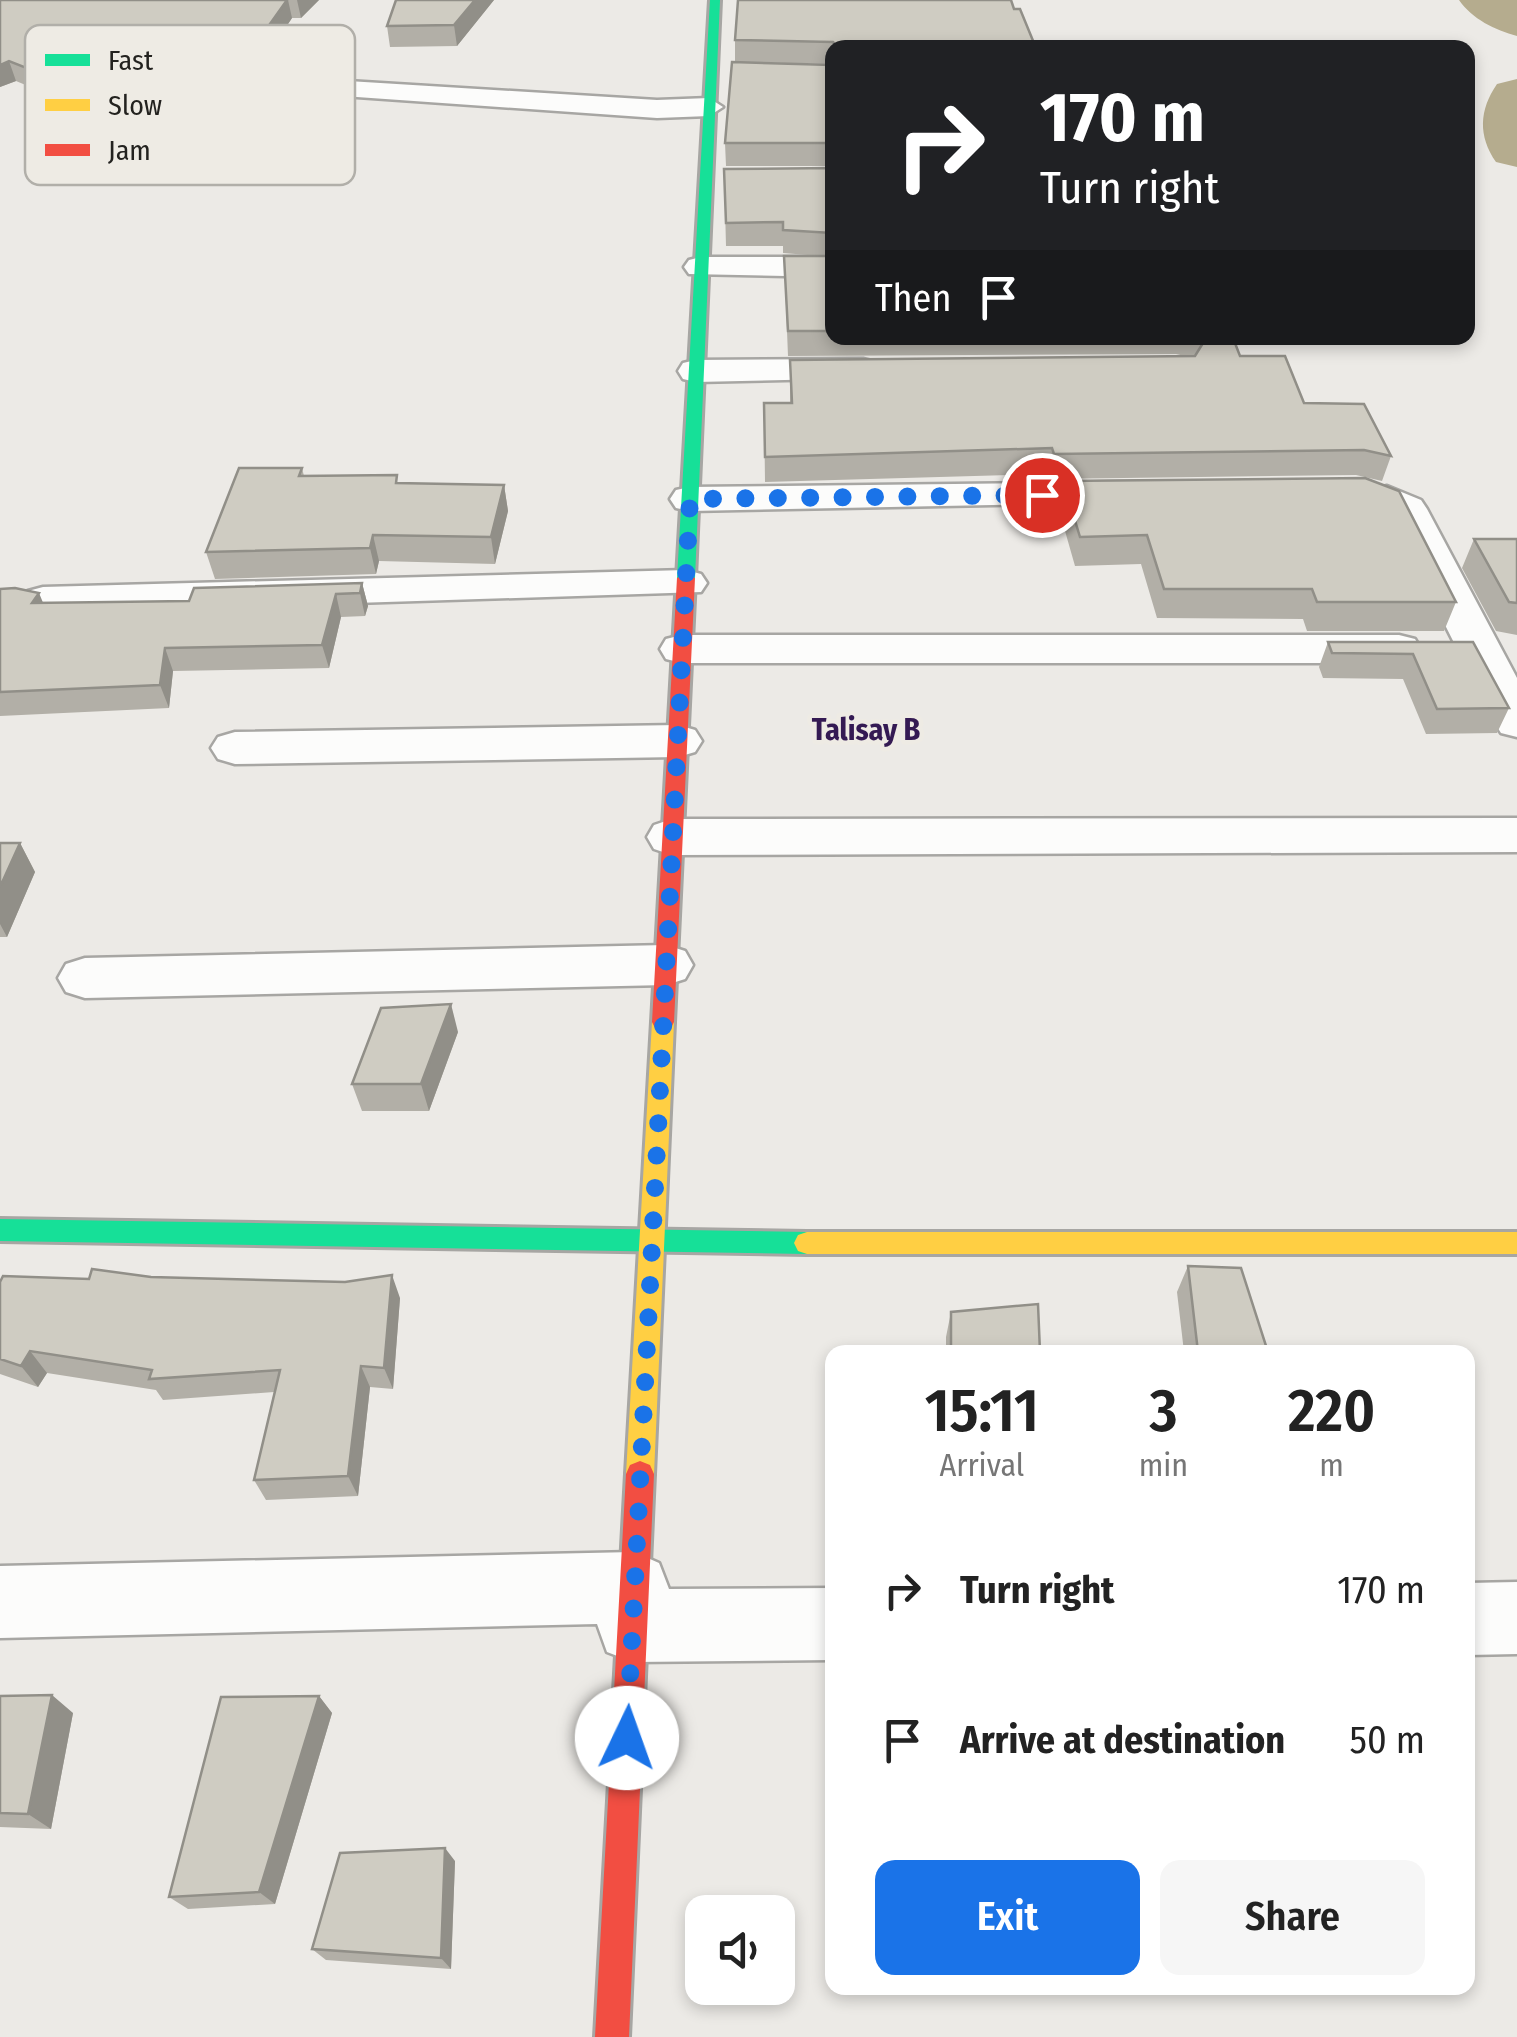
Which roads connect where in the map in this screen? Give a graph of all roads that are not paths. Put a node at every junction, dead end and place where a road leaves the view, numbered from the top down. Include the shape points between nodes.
1 (715, 0) edge
2 (711, 74) junction
3 (746, 74) edge
4 (355, 90) edge
5 (710, 108) junction
6 (706, 179) junction
7 (742, 179) edge
8 (701, 267) junction
9 (825, 267) edge
10 (908, 370) edge
11 (696, 371) junction
12 (1356, 491) edge
13 (1180, 493) edge
14 (690, 499) junction
15 (686, 583) junction
16 (43, 600) edge
17 (682, 648) junction
18 (1500, 649) edge
19 (1517, 722) edge
20 (678, 741) junction
21 (235, 748) dead end
22 (1517, 835) edge
23 (672, 837) junction
24 (666, 964) junction
25 (85, 978) dead end
26 (0, 1230) edge
27 (652, 1243) junction
28 (1517, 1243) edge
29 (0, 1602) edge
30 (634, 1607) junction
31 (1517, 1618) edge
32 (1475, 1619) edge
33 (825, 1623) edge
34 (612, 2037) edge

1 - 2 street
2 - 3 street
2 - 5 street
4 - 5 street
5 - 6 street
6 - 7 street
6 - 8 street
8 - 9 street
8 - 11 street
10 - 11 street
11 - 14 street
12 - 18 street via 1407,509
13 - 14 street
14 - 15 street
15 - 16 street
15 - 17 street
17 - 18 street
17 - 20 street
18 - 19 street
20 - 21 street
20 - 23 street
22 - 23 street
23 - 24 street
24 - 25 street
24 - 27 street
26 - 27 street
27 - 28 street
27 - 30 street
29 - 30 street
30 - 33 street
30 - 34 street
31 - 32 street

